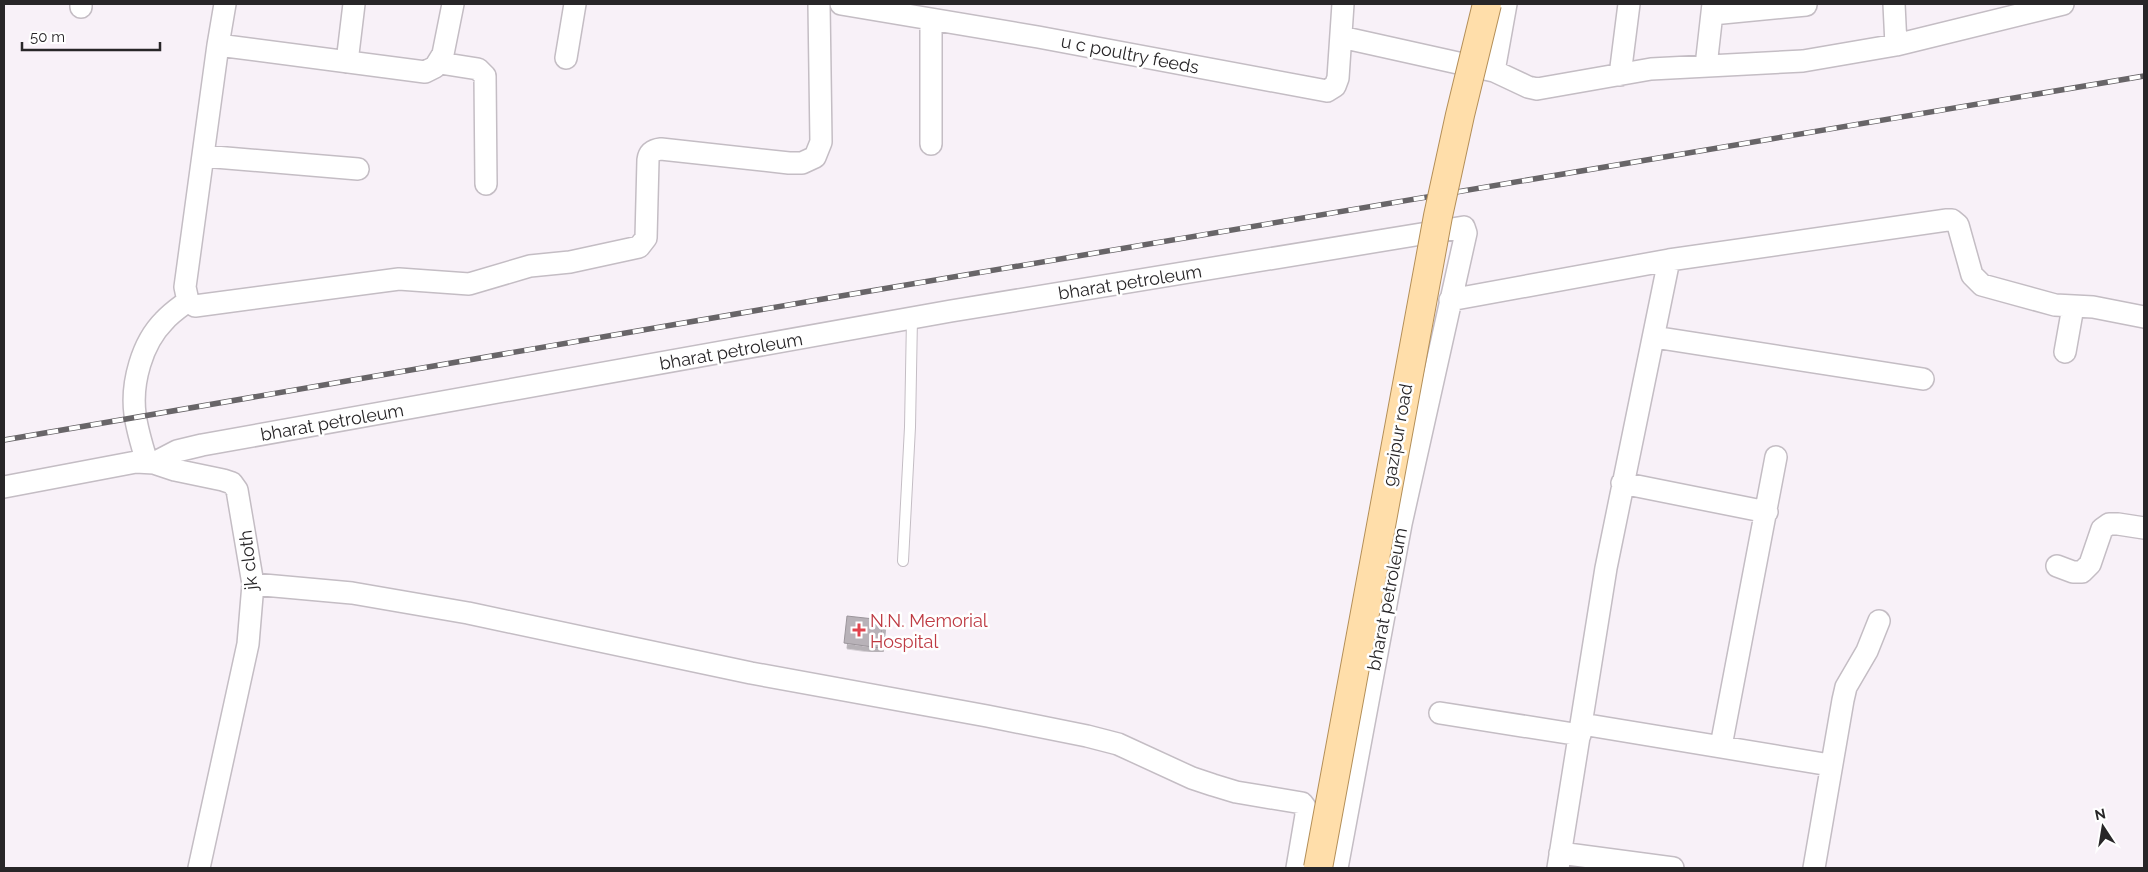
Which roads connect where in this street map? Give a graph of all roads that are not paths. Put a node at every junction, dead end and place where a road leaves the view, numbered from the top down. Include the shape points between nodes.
1 (225, 4) edge
2 (354, 4) edge
3 (453, 4) edge
4 (575, 4) edge
5 (819, 4) edge
6 (841, 4) edge
7 (1343, 4) edge
8 (1487, 4) edge
9 (1506, 4) edge
10 (1629, 4) edge
11 (1894, 4) edge
12 (2063, 4) edge
13 (1806, 5) dead end
14 (1713, 9) edge
15 (932, 19) junction
16 (1341, 36) junction
17 (218, 45) junction
18 (1896, 45) junction
19 (566, 58) dead end
20 (347, 62) junction
21 (440, 63) junction
22 (1706, 66) junction
23 (1494, 71) junction
24 (1620, 75) junction
25 (931, 144) dead end
26 (203, 156) junction
27 (358, 169) dead end
28 (486, 184) dead end
29 (1669, 260) junction
30 (1450, 300) junction
31 (188, 301) junction
32 (2073, 307) junction
33 (2144, 317) edge
34 (912, 318) junction
35 (1654, 337) junction
36 (2064, 352) dead end
37 (1923, 379) dead end
38 (1776, 458) dead end
39 (150, 462) junction
40 (1622, 483) junction
41 (4, 487) edge
42 (1767, 512) junction
43 (2144, 528) edge
44 (903, 560) dead end
45 (2056, 566) dead end
46 (253, 584) junction
47 (1879, 621) dead end
48 (1440, 713) dead end
49 (1581, 730) junction
50 (1721, 746) junction
51 (1830, 765) junction
52 (1559, 861) edge
53 (199, 868) edge
54 (1297, 868) edge
55 (1318, 868) edge
56 (1337, 868) edge
57 (1673, 868) edge
58 (1814, 868) edge

1 - 17 street
2 - 20 street
3 - 21 street
4 - 19 street
5 - 31 street via 821,142 815,156 809,161 790,163 654,150 648,160 646,238 639,247 570,262 530,266 468,284 400,279 200,306
6 - 15 street, u c poultry feeds
7 - 16 street, u c poultry feeds
8 - 55 main road, gazipur road, bridge via 1438,216
9 - 23 street
10 - 24 street
11 - 18 street
12 - 18 street
13 - 14 street
14 - 22 street
15 - 16 street, u c poultry feeds via 1327,90 1336,86
15 - 25 street
16 - 23 street
17 - 20 street
17 - 26 street
18 - 22 street via 1803,61
20 - 21 street via 415,72 431,70
21 - 28 street via 478,69 485,76
22 - 24 street via 1651,69
23 - 24 street via 1528,88 1537,89
26 - 27 street
26 - 31 street via 185,287
29 - 30 street
29 - 32 street via 1952,220 1958,225 1972,275 1982,285
29 - 35 street
30 - 34 street, bharat petroleum via 1466,233 1464,228
30 - 56 street, bharat petroleum via 1401,524
31 - 39 street via 154,333 137,376 135,412
32 - 33 street via 2092,307
32 - 36 street
34 - 39 street, bharat petroleum via 202,445
34 - 44 lane
35 - 37 street
35 - 40 street
38 - 42 street
39 - 41 street, jk cloth
39 - 46 street, jk cloth via 232,483 240,500
40 - 42 street
40 - 49 street
42 - 50 street
43 - 45 street via 2109,524 2102,529 2090,564 2082,572
46 - 53 street, jk cloth via 248,644
46 - 54 street via 352,593 468,612 751,673 987,716 1118,744 1212,785 1302,803 1306,815
47 - 51 street via 1867,651 1846,687
48 - 49 street
49 - 50 street
49 - 52 street
50 - 51 street
51 - 58 street
52 - 57 street

